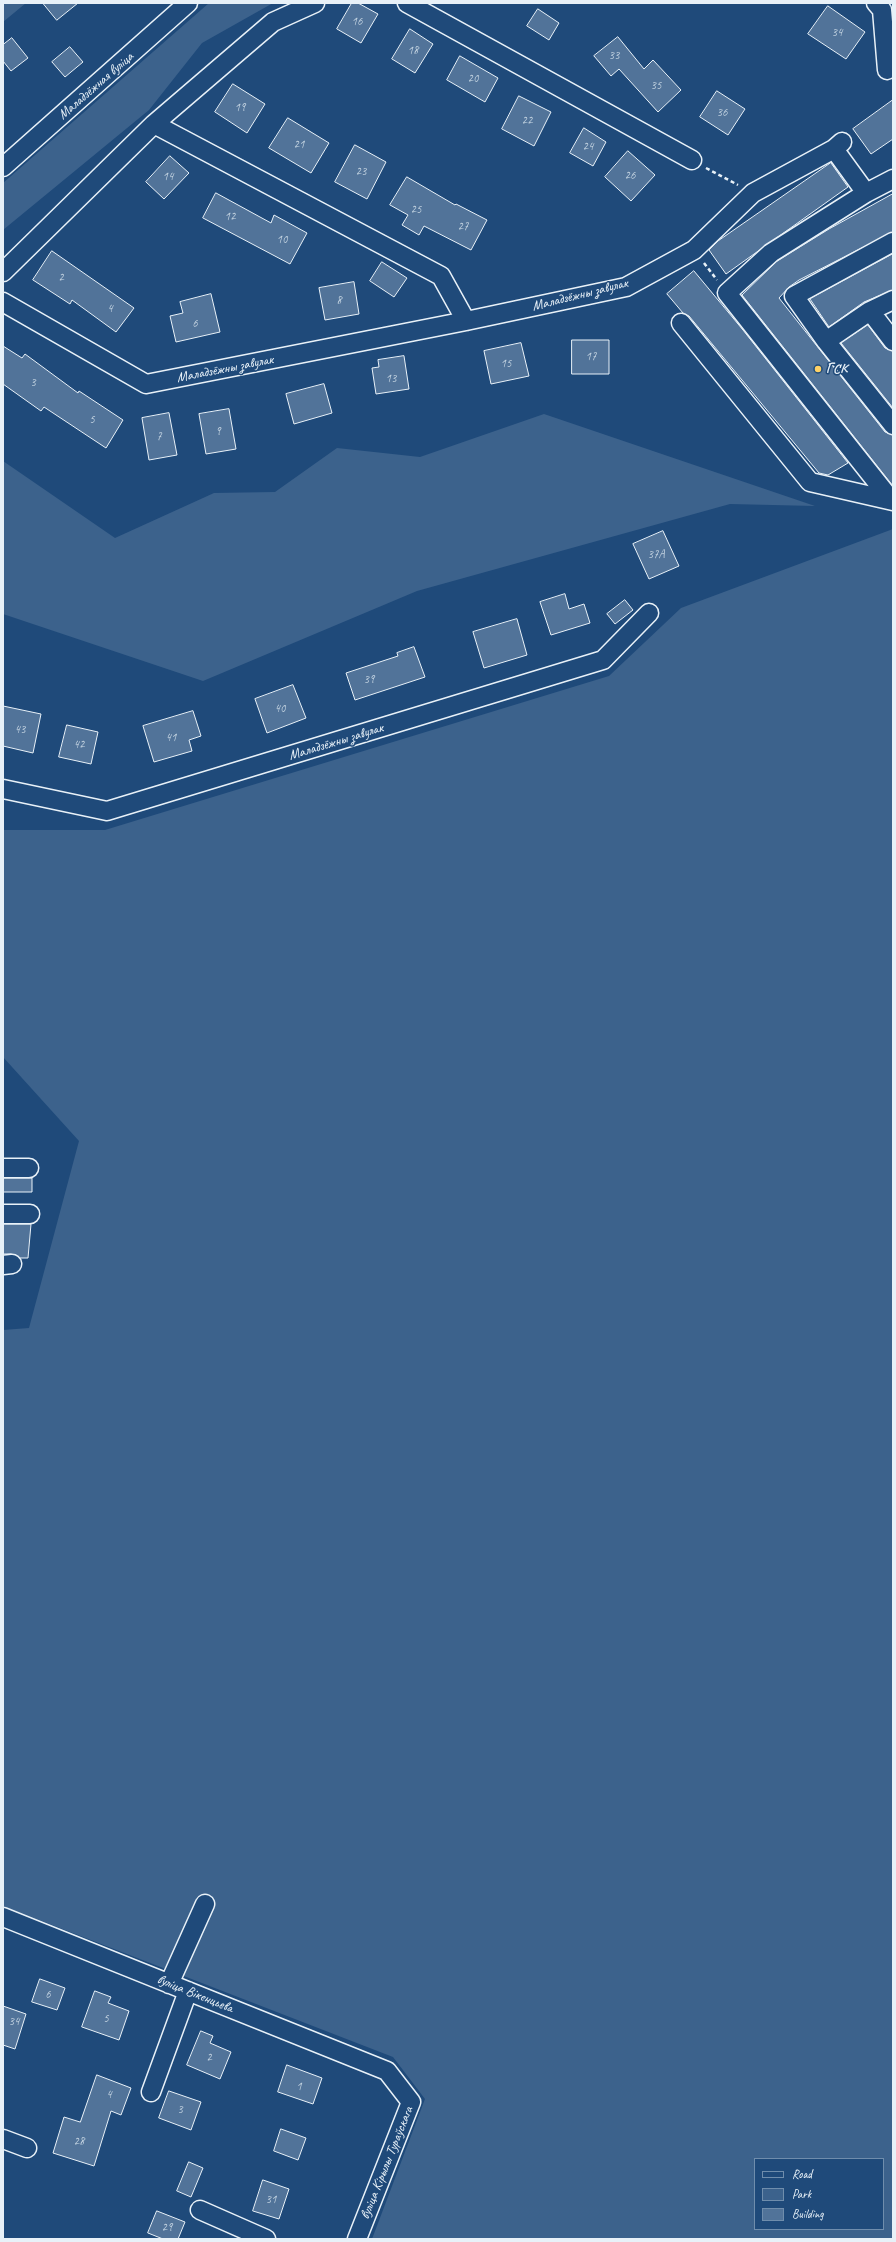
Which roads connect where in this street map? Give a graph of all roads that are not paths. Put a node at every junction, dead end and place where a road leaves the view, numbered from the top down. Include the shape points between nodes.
1 (188, 3) edge
2 (315, 3) edge
3 (407, 3) edge
4 (876, 3) edge
5 (887, 70) dead end
6 (154, 124) junction
7 (692, 160) road end
8 (3, 167) edge
9 (893, 179) edge
10 (866, 193) junction
11 (893, 242) edge
12 (3, 272) edge
13 (893, 300) edge
14 (3, 302) edge
15 (870, 311) junction
16 (466, 321) junction
17 (681, 324) dead end
18 (826, 341) junction
19 (893, 341) edge
20 (893, 425) edge
21 (892, 501) edge
22 (649, 613) dead end
23 (3, 789) edge
24 (3, 1168) edge
25 (29, 1168) dead end
26 (3, 1214) edge
27 (30, 1214) dead end
28 (205, 1904) dead end
29 (3, 1917) edge
30 (169, 1984) junction
31 (188, 1991) junction
32 (387, 2071) joint
33 (151, 2092) dead end
34 (3, 2139) edge
35 (27, 2148) dead end
36 (200, 2210) dead end
37 (266, 2239) edge
38 (357, 2239) edge

1 - 8 street, Маладзёжная вуліца
2 - 6 street via 272,22
3 - 7 street
4 - 5 street via 882,10
6 - 12 street
6 - 16 street via 441,276
9 - 10 street
10 - 16 street, Маладзёжны завулак via 838,146 753,193 694,250 626,287
10 - 21 street via 771,253 727,292
11 - 18 street via 794,296
13 - 15 street
14 - 16 street, Маладзёжны завулак via 146,384
15 - 18 street
15 - 19 street
17 - 21 street via 810,482
18 - 20 street
22 - 23 street, Маладзёжны завулак via 603,660 107,811
24 - 25 street
26 - 27 street
28 - 30 street
29 - 30 street, вуліца Вікенцьева
30 - 31 street, вуліца Вікенцьева
31 - 32 street, вуліца Вікенцьева
31 - 33 street
32 - 38 street, вуліца Кірылы Тураўскага via 411,2102
34 - 35 street
36 - 37 street

